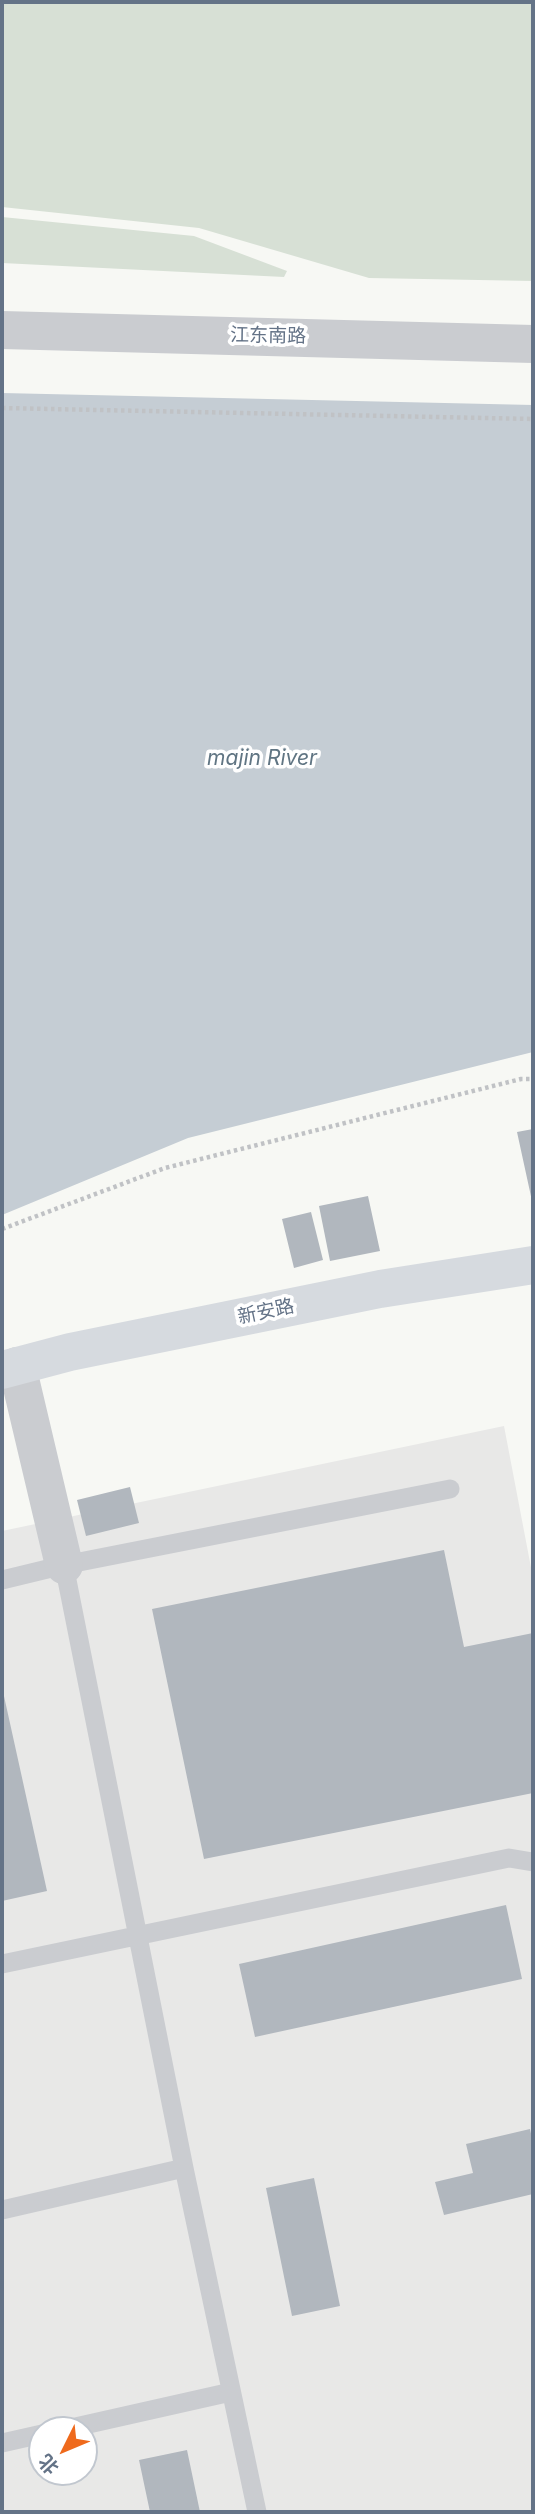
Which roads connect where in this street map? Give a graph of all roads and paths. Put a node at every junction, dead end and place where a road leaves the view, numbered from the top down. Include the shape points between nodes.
1 (2, 330) edge
2 (533, 344) edge
3 (2, 408) edge
4 (533, 419) edge
5 (533, 1079) edge
6 (2, 1228) edge
7 (533, 1265) edge
8 (10, 1368) edge
9 (450, 1489) dead end
10 (64, 1565) junction
11 (2, 1580) edge
12 (533, 1862) edge
13 (137, 1934) junction
14 (2, 1964) edge
15 (184, 2168) junction
16 (2, 2210) edge
17 (231, 2392) junction
18 (98, 2422) edge
19 (28, 2437) edge
20 (2, 2443) edge
21 (257, 2512) edge

1 - 2 street, 江东南路
3 - 4 path
5 - 6 path via 165,1168
7 - 8 main road, 新安路 via 380,1289
8 - 10 street
9 - 10 lane
10 - 11 lane
10 - 13 lane
12 - 13 lane via 509,1858
13 - 14 lane
13 - 15 lane
15 - 16 lane
15 - 17 lane
17 - 18 lane
17 - 21 lane
19 - 20 lane

